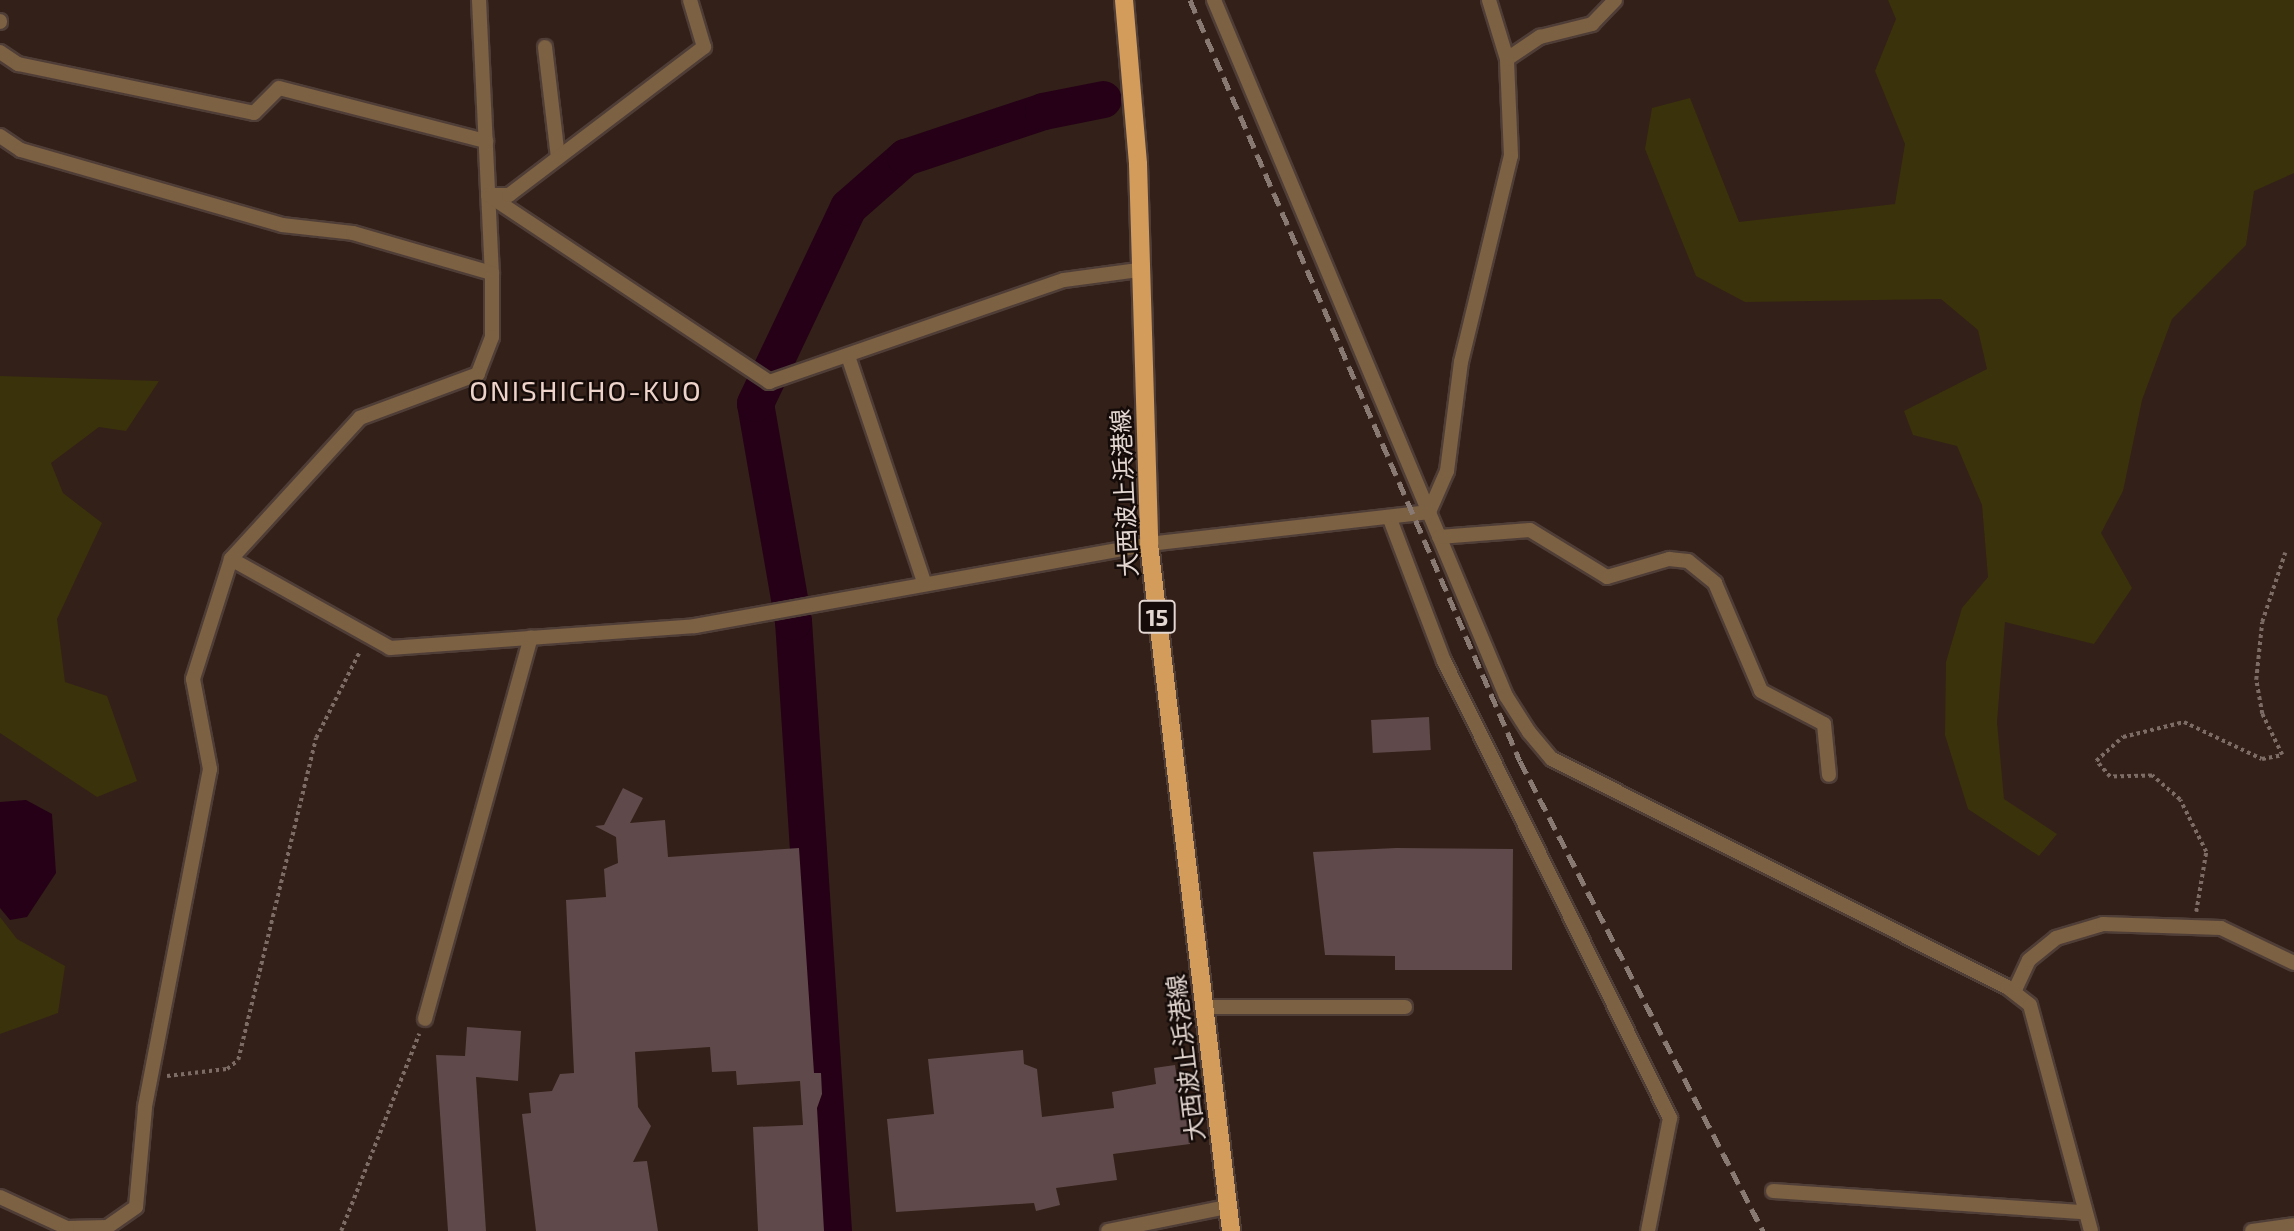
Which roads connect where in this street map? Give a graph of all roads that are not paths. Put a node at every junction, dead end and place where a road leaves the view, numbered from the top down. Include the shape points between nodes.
1 (479, 0) edge
2 (690, 0) edge
3 (1124, 0) edge
4 (1214, 0) edge
5 (1489, 0) edge
6 (1615, 0) edge
7 (545, 47) dead end
8 (0, 52) edge
9 (1507, 59) junction
10 (0, 136) edge
11 (486, 141) junction
12 (558, 157) junction
13 (488, 195) junction
14 (1138, 270) junction
15 (492, 274) junction
16 (848, 356) junction
17 (1429, 512) junction
18 (1390, 519) junction
19 (1439, 537) junction
20 (1149, 544) junction
21 (231, 559) junction
22 (924, 582) junction
23 (531, 638) junction
24 (1829, 775) dead end
25 (2294, 963) edge
26 (2014, 992) junction
27 (1203, 1007) junction
28 (1405, 1007) dead end
29 (425, 1019) road end
30 (1773, 1191) dead end
31 (0, 1197) edge
32 (1227, 1207) junction
33 (2084, 1212) junction
34 (2294, 1225) edge
35 (1108, 1231) edge
36 (1231, 1231) edge
37 (1648, 1231) edge
38 (2091, 1231) edge
39 (2252, 1231) edge

1 - 11 street
2 - 12 street via 704,47
3 - 14 main road, 大西波止浜港線 / 15 via 1133,75
4 - 17 street
5 - 9 street
6 - 9 street via 1592,24 1540,37
7 - 12 street
8 - 11 street via 18,64 254,113 279,88
9 - 17 street via 1511,156 1461,362 1447,471
10 - 15 street via 21,150 282,225 353,233
11 - 13 street
12 - 13 street via 509,194
13 - 15 street
13 - 16 street via 769,382
14 - 16 street via 1063,280
14 - 20 main road, 大西波止浜港線 / 15
15 - 21 street via 492,337 478,374 360,418
16 - 22 street
17 - 18 street
17 - 19 street
18 - 20 street
18 - 37 street via 1444,661 1670,1118
19 - 24 street via 1530,530 1607,577 1669,559 1688,561 1715,583 1761,691 1824,724
19 - 26 street via 1506,695 1552,759
20 - 22 street
20 - 27 main road, 大西波止浜港線 / 15
21 - 23 street via 390,648
21 - 31 street via 193,679 210,769 151,1079 136,1207 107,1227 67,1228
22 - 23 street via 695,626
23 - 29 street
25 - 26 street via 2221,928 2103,924 2056,938 2029,960
26 - 33 street via 2030,1004 2049,1057
27 - 28 street
27 - 32 main road, 大西波止浜港線 / 15
30 - 33 street
32 - 35 street
32 - 36 main road, 大西波止浜港線 / 15
33 - 38 street
34 - 39 street

